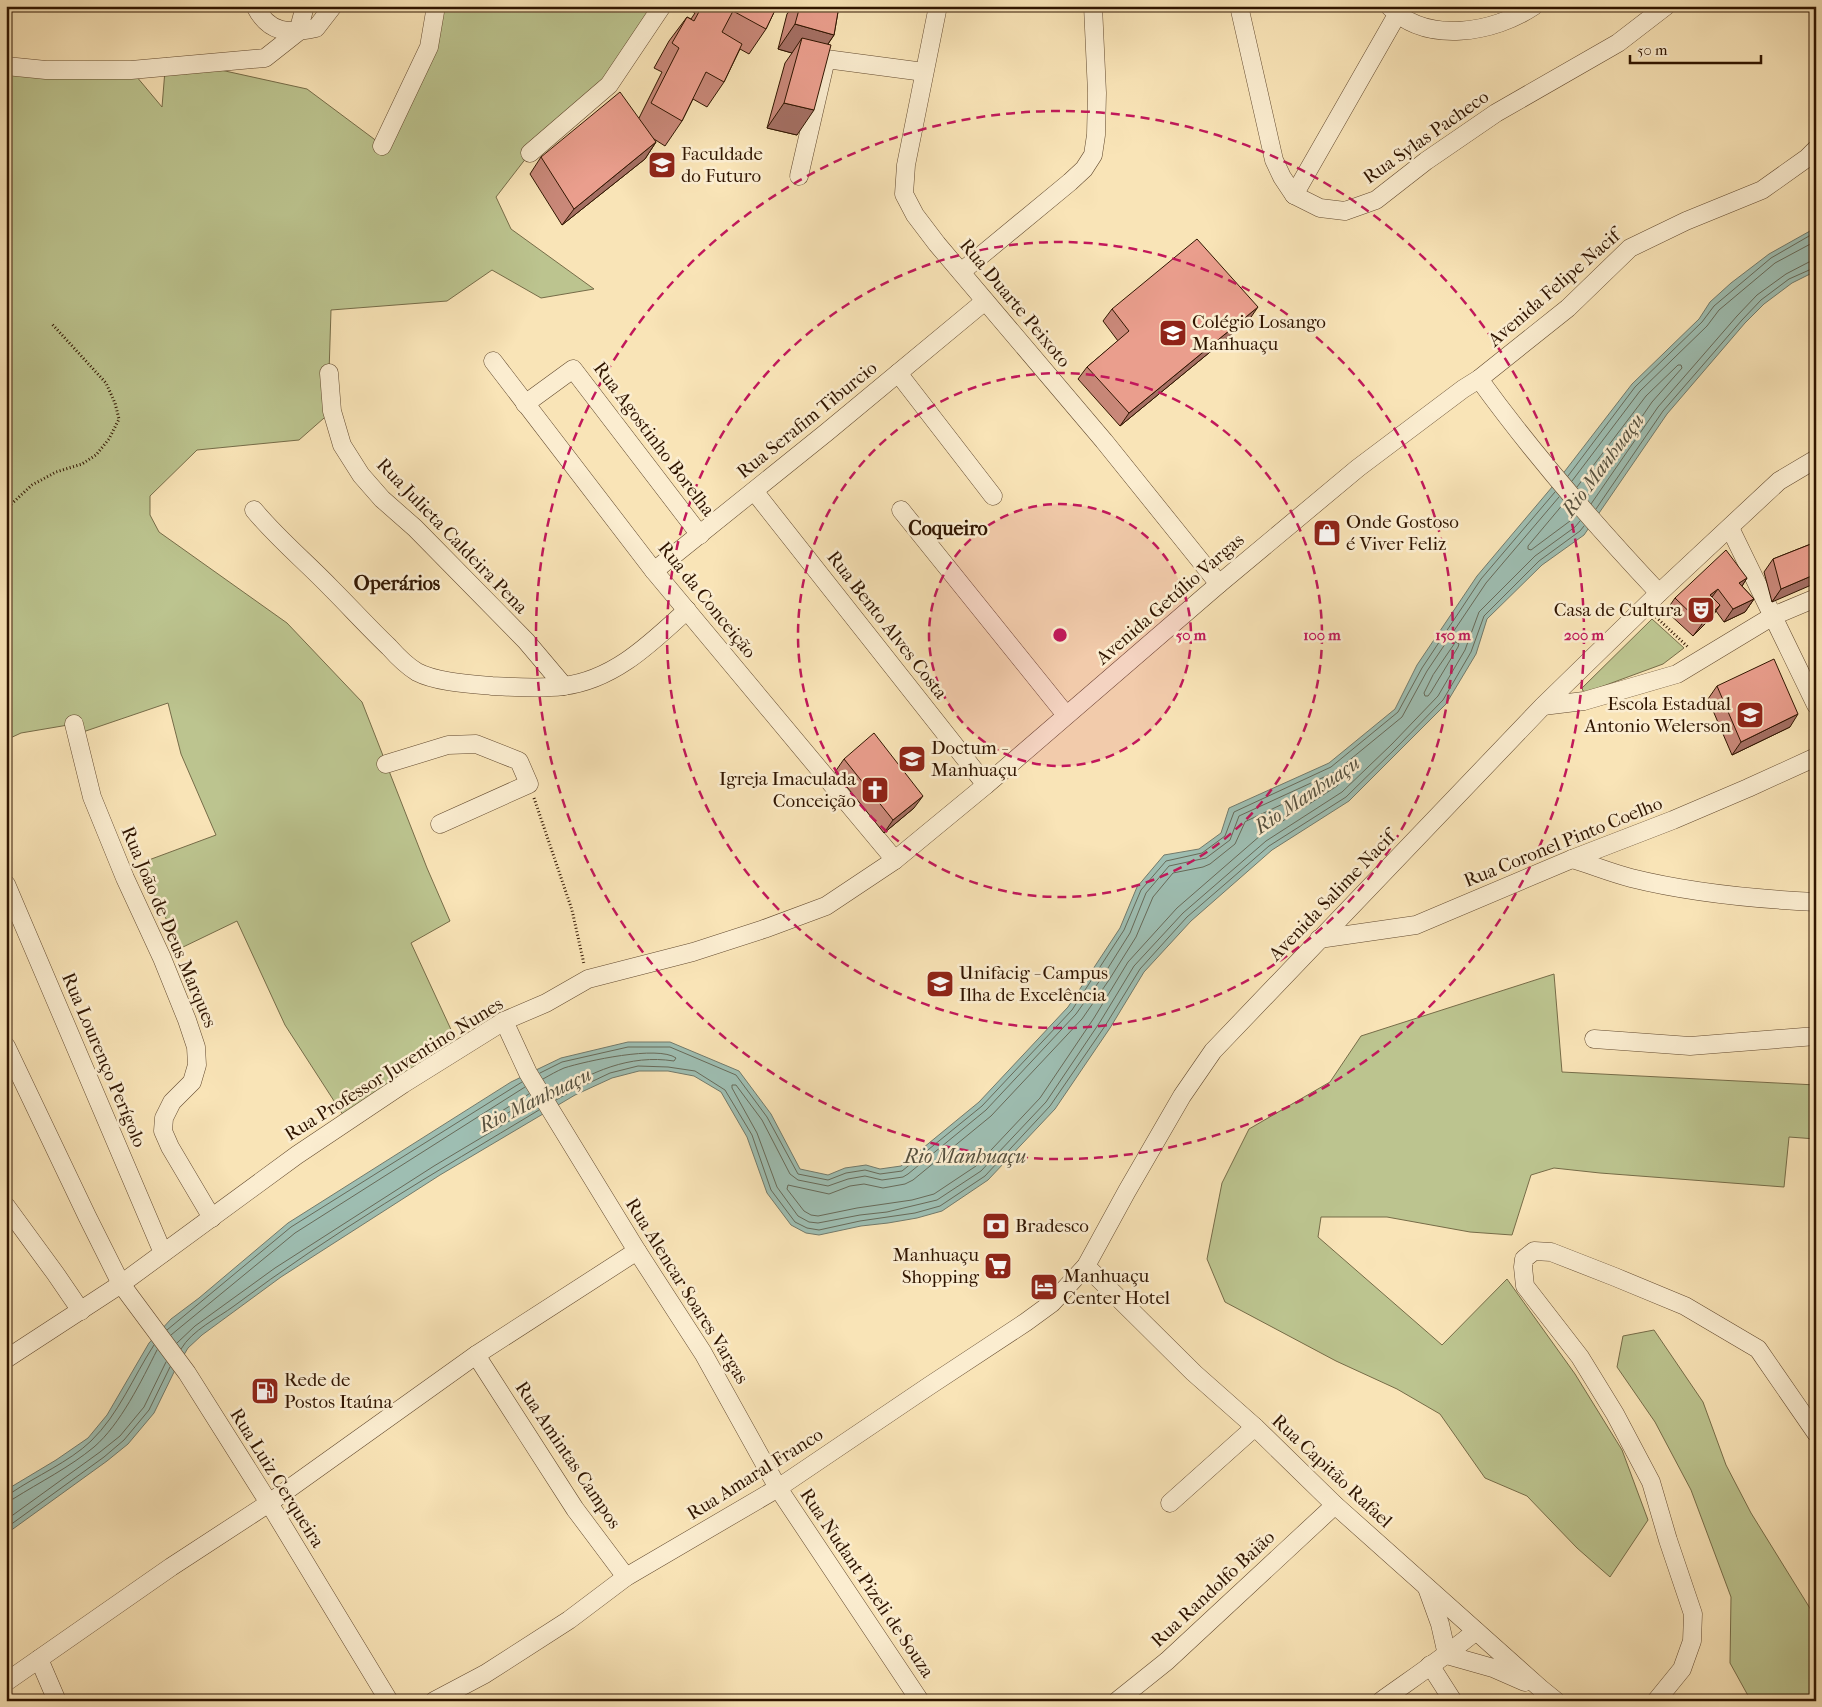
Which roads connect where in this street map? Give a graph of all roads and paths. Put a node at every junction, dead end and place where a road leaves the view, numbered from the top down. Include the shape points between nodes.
1 (255, 6) edge
2 (305, 6) edge
3 (333, 6) edge
4 (436, 6) edge
5 (662, 6) edge
6 (938, 6) edge
7 (1093, 6) edge
8 (1239, 6) edge
9 (1534, 6) edge
10 (1666, 6) edge
11 (1396, 9) edge
12 (298, 32) junction
13 (6, 66) edge
14 (924, 72) junction
15 (382, 146) dead end
16 (1816, 149) edge
17 (530, 153) dead end
18 (799, 176) dead end
19 (1294, 195) junction
20 (962, 272) junction
21 (985, 301) junction
22 (52, 324) dead end
23 (493, 361) dead end
24 (329, 373) dead end
25 (898, 373) junction
26 (1479, 379) junction
27 (525, 404) junction
28 (1816, 458) edge
29 (754, 490) junction
30 (993, 496) dead end
31 (6, 508) edge
32 (254, 510) dead end
33 (901, 510) dead end
34 (1730, 528) junction
35 (700, 534) junction
36 (654, 571) junction
37 (1219, 584) junction
38 (1659, 593) junction
39 (1816, 598) edge
40 (1645, 606) junction
41 (687, 610) junction
42 (1773, 616) junction
43 (1682, 653) dead end
44 (564, 686) junction
45 (1816, 705) edge
46 (1543, 706) junction
47 (1066, 715) junction
48 (74, 724) dead end
49 (1816, 757) edge
50 (386, 764) dead end
51 (529, 784) junction
52 (986, 785) junction
53 (440, 824) dead end
54 (1572, 859) junction
55 (895, 860) junction
56 (6, 884) edge
57 (1816, 902) edge
58 (1319, 939) junction
59 (588, 979) junction
60 (504, 1021) junction
61 (1816, 1036) edge
62 (1594, 1039) dead end
63 (6, 1046) edge
64 (6, 1206) edge
65 (212, 1218) junction
66 (637, 1251) junction
67 (163, 1253) junction
68 (1086, 1266) junction
69 (121, 1284) junction
70 (81, 1311) junction
71 (476, 1355) junction
72 (6, 1359) edge
73 (1255, 1428) junction
74 (1816, 1433) edge
75 (778, 1488) junction
76 (268, 1503) junction
77 (1170, 1503) dead end
78 (1335, 1505) junction
79 (626, 1577) junction
80 (1427, 1588) junction
81 (1476, 1631) junction
82 (1447, 1655) junction
83 (39, 1660) junction
84 (1430, 1665) junction
85 (6, 1682) edge
86 (1540, 1688) junction
87 (57, 1701) edge
88 (389, 1701) edge
89 (434, 1701) edge
90 (920, 1701) edge
91 (1117, 1701) edge
92 (1381, 1701) edge
93 (1453, 1701) edge
94 (1556, 1701) edge
95 (1656, 1701) edge

1 - 12 street via 261,17 282,32
2 - 12 street
3 - 12 street via 316,28
4 - 15 street via 429,47
5 - 17 street via 609,85
6 - 14 street, Rua Duarte Peixoto
7 - 20 street via 1097,93 1093,155 1070,182
8 - 19 street via 1274,160
9 - 11 street via 1491,26 1463,31 1430,29
10 - 19 street, Rua Sylas Pacheco via 1618,43 1496,113 1376,200 1345,211 1320,208
11 - 19 street
12 - 13 street via 265,58 131,70 46,70
14 - 18 street via 826,59
14 - 20 street, Rua Duarte Peixoto via 906,165 904,194 915,215
16 - 26 street, Avenida Felipe Nacif via 1762,190 1630,248 1568,308
20 - 21 street, Rua Duarte Peixoto
21 - 25 street, Rua Serafim Tiburcio
21 - 37 street, Rua Duarte Peixoto
22 - 31 path via 106,383 119,419 109,440 96,455 32,485
23 - 27 street, Rua da Conceição
24 - 44 street, Rua Julieta Caldeira Pena via 332,411 342,445 361,475 526,641
25 - 29 street, Rua Serafim Tiburcio
25 - 30 street
26 - 37 street, Avenida Getúlio Vargas via 1358,468
26 - 38 street via 1553,474
27 - 35 street, Rua Agostinho Borelha via 573,369
27 - 36 street, Rua da Conceição
28 - 34 street via 1778,481
29 - 35 street, Rua Serafim Tiburcio
29 - 52 street, Rua Bento Alves Costa
32 - 44 street via 270,530 373,632 418,672 467,684 527,688
33 - 47 street
34 - 38 street, Avenida Salime Nacif
34 - 42 street
35 - 36 street, Rua Serafim Tiburcio
36 - 41 street, Rua da Conceição
37 - 47 street, Avenida Getúlio Vargas
38 - 40 street, Avenida Salime Nacif
39 - 42 street
40 - 43 path via 1690,648
40 - 46 street, Avenida Salime Nacif
41 - 44 street via 626,662 591,679
41 - 55 street, Rua da Conceição
42 - 45 street
42 - 46 street via 1677,674 1584,701
46 - 58 street, Avenida Salime Nacif
47 - 52 street, Avenida Getúlio Vargas
48 - 65 street, Rua João de Deus Marques via 92,797 162,958 196,1047 197,1065 192,1082 172,1102 164,1118 164,1131
49 - 54 street, Rua Coronel Pinto Coelho via 1706,806
50 - 51 street via 448,745 476,744 519,761
51 - 53 street
51 - 59 path via 572,910
52 - 55 street, Avenida Getúlio Vargas
54 - 57 street via 1629,877 1687,890
54 - 58 street, Rua Coronel Pinto Coelho via 1416,925
55 - 59 street, Rua Professor Juventino Nunes via 826,906 693,952
56 - 67 street, Rua Lourenço Perígolo
58 - 68 street, Avenida Salime Nacif via 1213,1051 1182,1096
59 - 60 street, Rua Professor Juventino Nunes via 546,1003
60 - 65 street, Rua Professor Juventino Nunes via 297,1155
60 - 66 street, Rua Alencar Soares Vargas via 523,1064
61 - 62 street via 1690,1046
63 - 69 street, Rua Luiz Cerqueira
64 - 70 street
65 - 67 street, Rua Professor Juventino Nunes
66 - 71 street
66 - 75 street, Rua Alencar Soares Vargas via 703,1353
67 - 69 street, Rua Professor Juventino Nunes
68 - 73 street, Rua Capitão Rafael via 1194,1373
68 - 75 street, Rua Amaral Franco via 1052,1303 1026,1322
69 - 70 street, Rua Professor Juventino Nunes
69 - 76 street, Rua Luiz Cerqueira via 187,1373
70 - 72 street, Rua Professor Juventino Nunes
71 - 76 street
71 - 79 street, Rua Amintas Campos via 575,1509
73 - 77 street
73 - 78 street, Rua Capitão Rafael
74 - 95 street via 1758,1349 1685,1306 1551,1252 1534,1251 1524,1259 1526,1286 1580,1357 1651,1482 1693,1614 1692,1641 1682,1669
75 - 79 street, Rua Amaral Franco
75 - 90 street, Rua Nudant Pizeli de Souza
76 - 83 street via 170,1567
76 - 88 street, Rua Luiz Cerqueira
78 - 80 street, Rua Capitão Rafael
78 - 91 street, Rua Randolfo Baião via 1167,1660
79 - 89 street, Rua Amaral Franco via 569,1620 485,1674
80 - 81 street, Rua Capitão Rafael
80 - 82 street
81 - 82 street
81 - 86 street, Rua Capitão Rafael
82 - 84 street
82 - 86 street via 1493,1668
83 - 85 street
83 - 87 street
84 - 92 street
84 - 93 street
86 - 94 street, Rua Capitão Rafael

